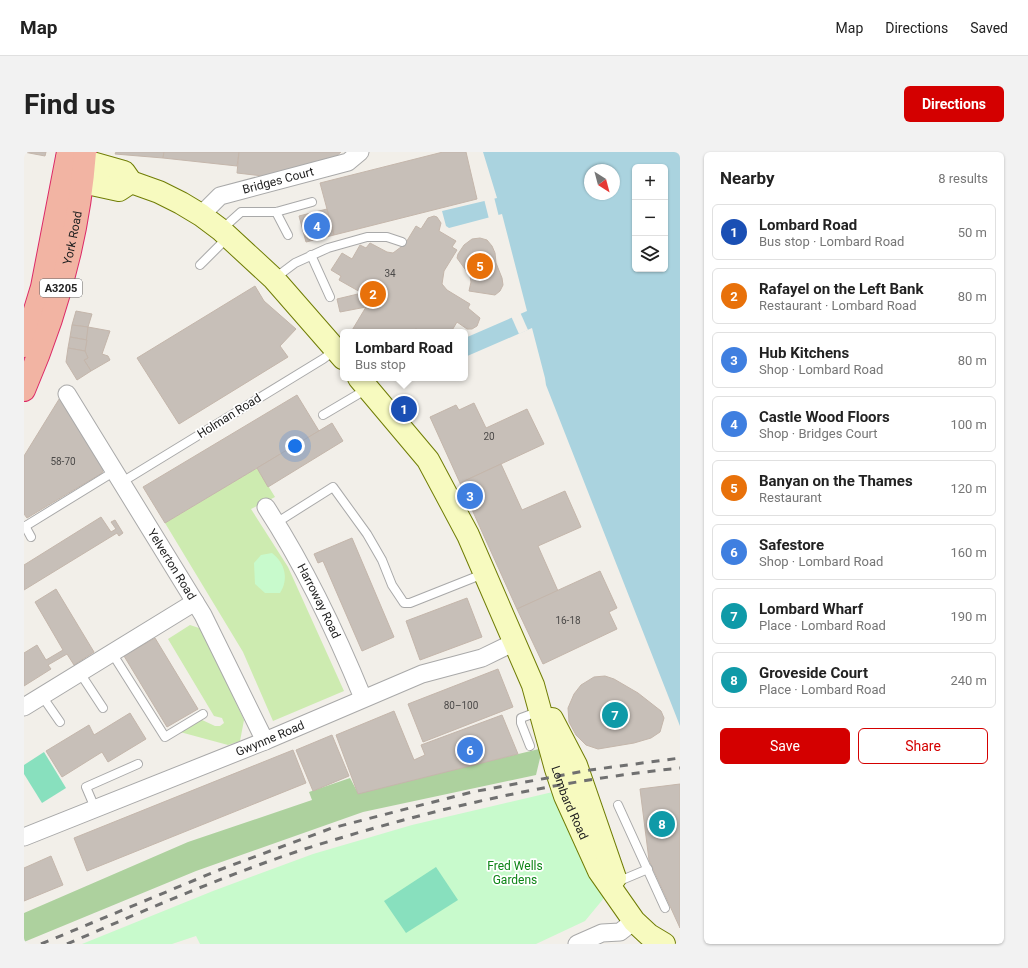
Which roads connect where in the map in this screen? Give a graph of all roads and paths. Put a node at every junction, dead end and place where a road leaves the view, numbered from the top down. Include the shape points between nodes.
1 (360, 152) edge
2 (75, 164) edge
3 (312, 202) dead end
4 (276, 212) junction
5 (201, 215) junction
6 (225, 233) junction
7 (288, 235) dead end
8 (402, 242) dead end
9 (312, 255) junction
10 (200, 265) dead end
11 (274, 279) junction
12 (330, 297) dead end
13 (24, 346) edge
14 (339, 353) edge
15 (364, 383) edge
16 (24, 390) edge
17 (67, 394) dead end
18 (324, 415) dead end
19 (118, 476) junction
20 (266, 507) dead end
21 (276, 523) junction
22 (24, 526) edge
23 (31, 537) dead end
24 (486, 573) junction
25 (195, 602) junction
26 (515, 642) junction
27 (112, 653) junction
28 (80, 673) junction
29 (42, 696) junction
30 (363, 698) junction
31 (540, 705) junction
32 (24, 707) edge
33 (103, 708) dead end
34 (203, 714) dead end
35 (60, 722) dead end
36 (265, 741) junction
37 (530, 746) dead end
38 (138, 764) dead end
39 (618, 805) dead end
40 (95, 808) junction
41 (24, 837) edge
42 (648, 869) junction
43 (618, 890) junction
44 (665, 908) dead end
45 (634, 921) junction
46 (577, 944) edge
47 (664, 944) edge

1 - 5 street, Bridges Court via 348,162 220,196
2 - 5 main road via 119,190 131,182 159,192
2 - 13 highway, York Road / A3205
2 - 16 highway, York Road / A3205 via 78,217 60,290
3 - 4 lane
4 - 6 lane via 241,212
4 - 7 lane
5 - 6 main road
6 - 10 lane
6 - 11 main road
8 - 9 lane via 387,237 367,237
9 - 11 lane via 295,263
9 - 12 lane
11 - 14 main road
14 - 19 lane, Holman Road
15 - 18 lane
15 - 24 main road, Lombard Road via 428,460
17 - 19 street, Yelverton Road
19 - 22 lane, Holman Road
19 - 25 street, Yelverton Road
20 - 21 street, Harroway Road
21 - 24 lane via 333,488 367,534 382,560 392,585 404,603 410,603
21 - 30 street, Harroway Road via 336,634
22 - 23 lane
24 - 26 main road, Lombard Road
25 - 27 street
25 - 36 street, Yelverton Road
26 - 30 street, Gwynne Road via 482,658 422,674
26 - 31 main road, Lombard Road
27 - 28 street
27 - 34 lane via 165,737
28 - 29 street
28 - 33 lane
29 - 32 street
29 - 35 lane
30 - 36 street, Gwynne Road
31 - 37 lane via 521,718
31 - 43 main road, Lombard Road via 554,722 576,764
36 - 40 street, Gwynne Road
38 - 40 lane via 86,786
39 - 42 lane
40 - 41 street, Gwynne Road
42 - 43 lane
42 - 44 lane
43 - 45 main road, Lombard Road
45 - 46 street via 620,932 602,934
45 - 47 main road, Lombard Road

